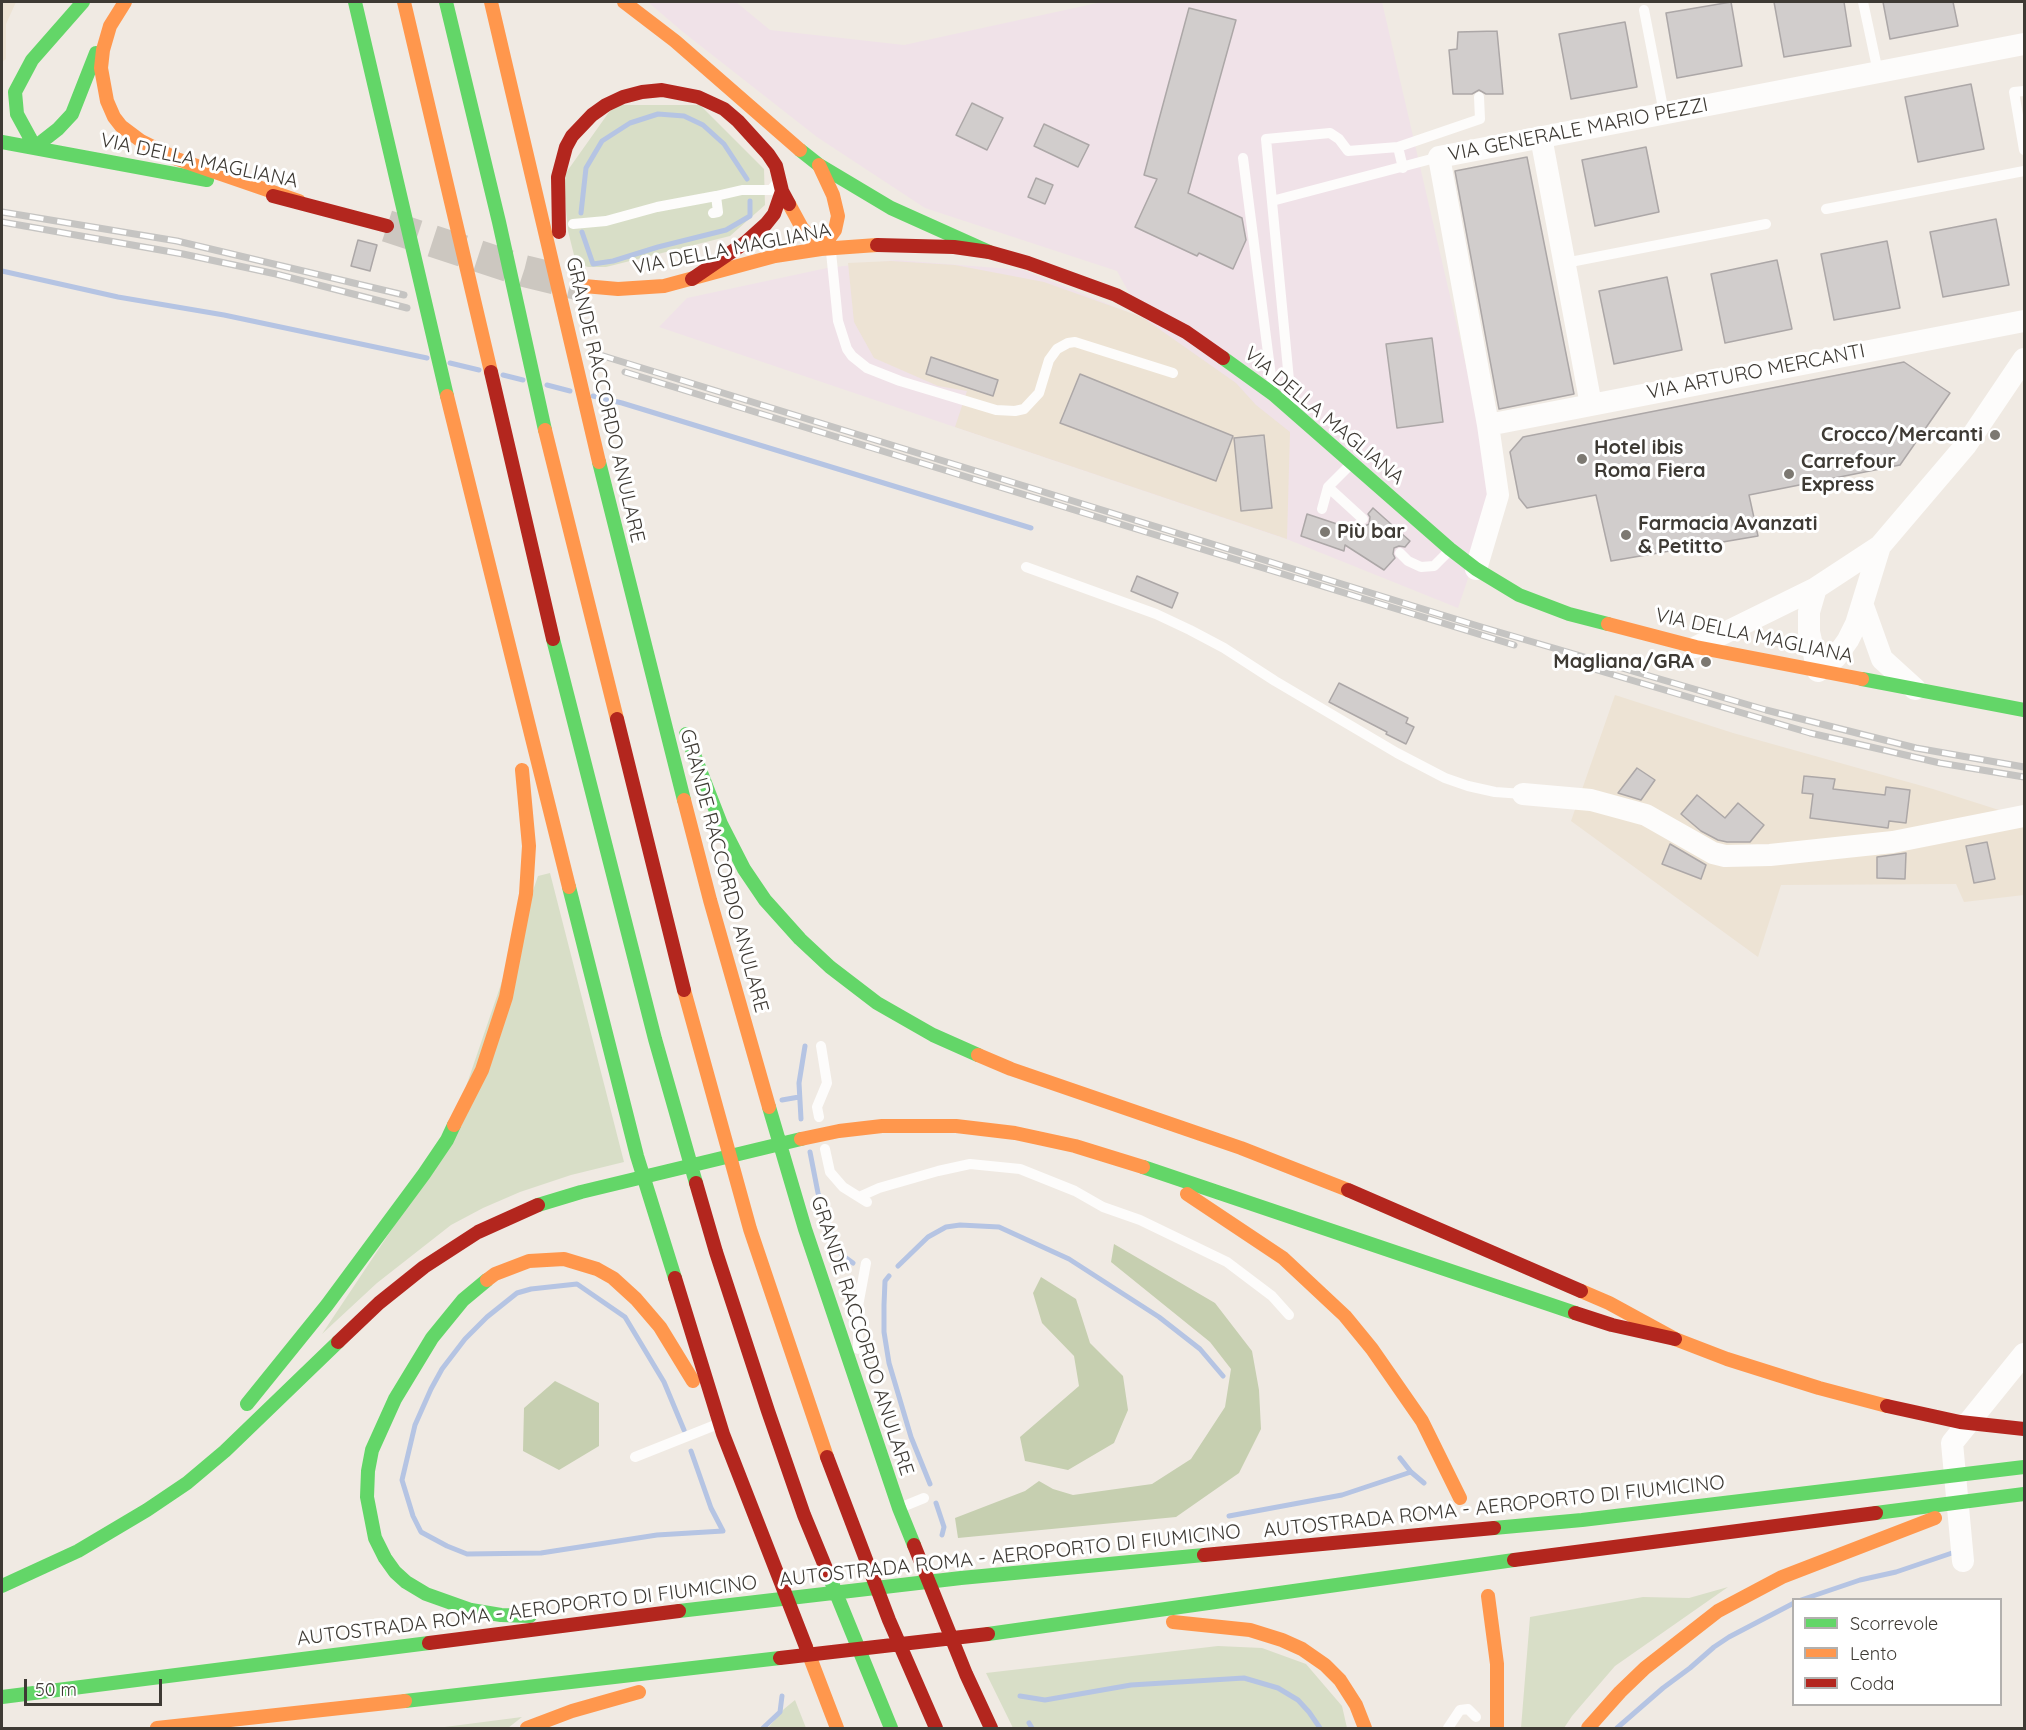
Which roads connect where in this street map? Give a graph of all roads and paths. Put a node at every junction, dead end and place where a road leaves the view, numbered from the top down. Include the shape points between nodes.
1 (82, 2) edge
2 (124, 2) edge
3 (356, 2) edge
4 (404, 2) edge
5 (446, 2) edge
6 (491, 2) edge
7 (624, 2) edge
8 (1863, 2) edge
9 (343, 10) dead end
10 (1644, 10) dead end
11 (110, 26) junction
12 (2025, 44) edge
13 (32, 60) junction
14 (1878, 72) junction
15 (6, 75) dead end
16 (2025, 91) edge
17 (1479, 97) dead end
18 (1664, 113) junction
19 (1541, 137) junction
20 (2, 142) edge
21 (34, 147) junction
22 (1398, 147) junction
23 (2025, 150) edge
24 (1439, 157) junction
25 (390, 158) junction
26 (1243, 158) dead end
27 (819, 165) junction
28 (1403, 168) junction
29 (2025, 171) edge
30 (781, 185) junction
31 (716, 196) junction
32 (299, 201) junction
33 (1272, 201) junction
34 (1826, 209) dead end
35 (713, 213) dead end
36 (573, 224) dead end
37 (1766, 224) dead end
38 (387, 226) tunnel mouth
39 (826, 249) junction
40 (989, 252) junction
41 (1565, 263) junction
42 (692, 279) junction
43 (584, 285) tunnel mouth
44 (2025, 321) edge
45 (565, 324) junction
46 (2025, 359) edge
47 (1173, 373) dead end
48 (1273, 394) junction
49 (1591, 405) junction
50 (1292, 410) junction
51 (1488, 425) junction
52 (462, 462) junction
53 (1351, 464) junction
54 (1328, 487) junction
55 (1322, 509) dead end
56 (1364, 519) dead end
57 (1880, 546) junction
58 (1450, 549) junction
59 (1400, 553) dead end
60 (1026, 567) dead end
61 (1476, 569) junction
62 (626, 574) junction
63 (1816, 588) junction
64 (1863, 606) junction
65 (1809, 632) junction
66 (1848, 640) junction
67 (1696, 646) junction
68 (1818, 671) junction
69 (1915, 689) junction
70 (675, 704) dead end
71 (2025, 710) edge
72 (514, 723) dead end
73 (683, 725) dead end
74 (520, 753) dead end
75 (1523, 794) joint
76 (2025, 816) edge
77 (821, 1046) dead end
78 (819, 1117) dead end
79 (1075, 1146) junction
80 (825, 1149) dead end
81 (866, 1263) dead end
82 (1289, 1315) dead end
83 (1675, 1339) junction
84 (2025, 1354) edge
85 (858, 1390) junction
86 (237, 1416) dead end
87 (721, 1429) junction
88 (2025, 1429) edge
89 (634, 1457) dead end
90 (2025, 1467) edge
91 (175, 1474) dead end
92 (2025, 1494) edge
93 (924, 1498) dead end
94 (1460, 1498) dead end
95 (1988, 1498) junction
96 (899, 1508) junction
97 (78, 1551) junction
98 (1964, 1560) dead end
99 (2, 1586) edge
100 (1488, 1596) dead end
101 (751, 1602) junction
102 (1066, 1624) junction
103 (775, 1659) junction
104 (966, 1674) junction
105 (676, 1683) dead end
106 (654, 1689) dead end
107 (2, 1697) edge
108 (1476, 1717) dead end
109 (157, 1728) edge
110 (526, 1728) edge
111 (837, 1728) edge
112 (891, 1728) edge
113 (936, 1728) edge
114 (991, 1728) edge
115 (998, 1728) edge
116 (1365, 1728) edge
117 (1448, 1728) edge
118 (1497, 1728) edge
119 (1588, 1728) edge

1 - 13 main road
2 - 11 main road
3 - 25 main road
4 - 112 main road via 558,658 655,1039 745,1344 804,1515
5 - 113 main road via 540,409 692,1024 750,1228 827,1457
6 - 45 main road, GRANDE RACCORDO ANULARE
7 - 27 main road
8 - 14 lane
9 - 25 main road
10 - 18 lane
11 - 21 main road via 72,114
11 - 32 main road via 103,50 102,76 106,101 121,126 177,159
12 - 14 street, VIA GENERALE MARIO PEZZI
13 - 15 main road
13 - 21 main road via 14,99
14 - 18 street, VIA GENERALE MARIO PEZZI
16 - 23 lane via 2014,92
17 - 22 lane via 1480,119
18 - 19 street, VIA GENERALE MARIO PEZZI
19 - 24 street, VIA GENERALE MARIO PEZZI
19 - 41 street
20 - 21 main road, VIA DELLA MAGLIANA
21 - 32 main road, VIA DELLA MAGLIANA
22 - 28 lane
22 - 33 lane via 1348,151 1330,133 1266,139
24 - 28 lane
24 - 51 street, VIA GENERALE MARIO PEZZI
25 - 52 main road
26 - 48 lane
27 - 39 main road via 838,216
27 - 40 main road via 891,208
28 - 33 lane
29 - 34 lane
30 - 31 lane via 771,190 742,190
30 - 39 main road via 802,228
30 - 42 main road via 774,214 766,224
30 - 45 main road via 776,166 760,144 724,109 710,101 662,90 623,97 606,105 572,136 561,161 557,210
31 - 35 lane via 718,212
31 - 36 lane via 606,221
32 - 38 main road, VIA DELLA MAGLIANA
33 - 50 lane
37 - 41 lane
39 - 40 main road, VIA DELLA MAGLIANA via 912,245
39 - 42 main road, VIA DELLA MAGLIANA via 761,260
39 - 47 lane via 838,321 847,349 867,368 900,381 996,410 1024,409 1039,393 1049,360 1057,349 1075,342
40 - 48 main road, VIA DELLA MAGLIANA via 1082,282 1142,308 1186,332
41 - 49 street
42 - 43 main road, VIA DELLA MAGLIANA via 627,289
44 - 49 street, VIA ARTURO MERCANTI
45 - 62 main road, GRANDE RACCORDO ANULARE
46 - 57 street via 1966,445
48 - 50 main road, VIA DELLA MAGLIANA
49 - 51 street, VIA ARTURO MERCANTI
50 - 53 main road, VIA DELLA MAGLIANA
51 - 61 street, VIA GENERALE MARIO PEZZI via 1498,495
52 - 72 main road via 477,554
52 - 87 main road via 637,1156
53 - 54 lane
53 - 58 main road, VIA DELLA MAGLIANA
54 - 55 lane
54 - 56 lane
57 - 63 street
57 - 64 street
58 - 59 lane via 1434,566 1421,567
58 - 61 main road, VIA DELLA MAGLIANA
60 - 75 lane via 1190,630 1445,778 1495,792
61 - 67 main road, VIA DELLA MAGLIANA via 1519,595 1569,614
62 - 70 main road
62 - 85 main road, GRANDE RACCORDO ANULARE via 733,986 805,1229
63 - 65 street via 1809,612
63 - 67 street
64 - 66 street
64 - 69 street via 1882,659
65 - 66 street
65 - 68 street
66 - 68 street via 1836,657
67 - 68 main road, VIA DELLA MAGLIANA
68 - 69 main road, VIA DELLA MAGLIANA
69 - 71 main road, VIA DELLA MAGLIANA
73 - 83 main road via 721,824 756,888 814,953 895,1014 995,1063 1241,1148 1377,1202 1616,1307
74 - 86 main road via 528,830 526,894 506,996 482,1071 447,1140 424,1174 327,1305
75 - 76 street via 1591,800 1646,815 1713,854 1725,856 1893,842
77 - 78 lane via 827,1083 817,1107
79 - 83 main road via 1181,1178 1575,1313
79 - 94 main road via 1188,1195 1258,1240 1316,1286 1361,1335 1404,1394
79 - 97 main road via 1016,1133 956,1126 854,1129 802,1138 535,1206 467,1238 424,1267 365,1315 199,1474
80 - 82 lane via 830,1172 843,1187 863,1199 879,1188 970,1164 1020,1169 1227,1262 1272,1296
81 - 85 lane via 858,1306
83 - 88 main road via 1818,1388 1928,1416
84 - 98 street via 1952,1443
85 - 96 main road, GRANDE RACCORDO ANULARE
87 - 89 lane
87 - 101 main road via 660,1327 624,1287 579,1262 555,1258 529,1261 503,1270 477,1287 451,1312 420,1355 376,1438 368,1471 368,1514 380,1549 400,1577 426,1594 465,1609 533,1616
87 - 111 main road
90 - 101 main road, AUTOSTRADA ROMA - AEROPORTO DI FIUMICINO via 1570,1521 961,1578
91 - 97 main road
92 - 95 main road
93 - 96 lane
95 - 102 main road
95 - 119 main road via 1782,1577 1718,1611 1639,1674
96 - 104 main road, GRANDE RACCORDO ANULARE
97 - 99 main road
100 - 118 main road via 1497,1664
101 - 107 main road, AUTOSTRADA ROMA - AEROPORTO DI FIUMICINO
102 - 103 main road
102 - 116 main road via 1203,1624 1275,1637 1308,1653 1336,1675 1350,1692
103 - 105 main road
103 - 109 main road
104 - 114 main road, GRANDE RACCORDO ANULARE
104 - 115 main road
106 - 110 main road
108 - 117 lane via 1467,1709 1460,1710

